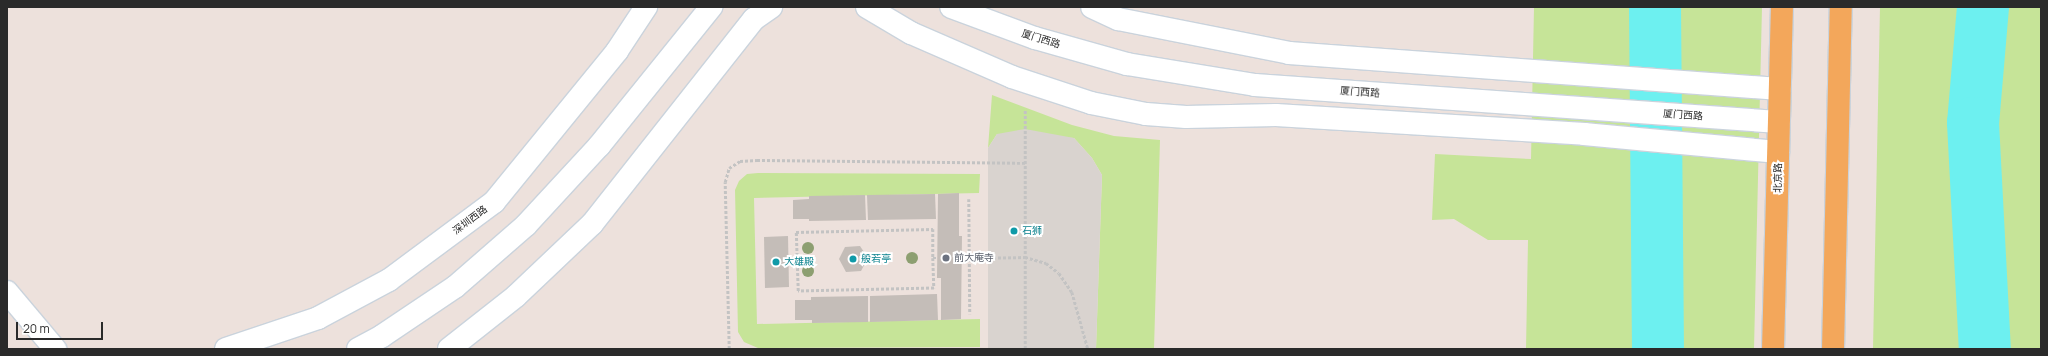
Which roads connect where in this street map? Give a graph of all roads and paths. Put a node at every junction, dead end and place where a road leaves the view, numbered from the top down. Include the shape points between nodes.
1 (646, 7) edge
2 (711, 7) edge
3 (772, 7) edge
4 (866, 7) edge
5 (951, 7) edge
6 (1092, 7) edge
7 (1782, 7) edge
8 (1841, 7) edge
9 (1027, 82) junction
10 (1780, 89) junction
11 (1779, 122) junction
12 (1778, 152) junction
13 (1025, 163) junction
14 (969, 199) dead end
15 (1025, 257) junction
16 (935, 258) joint
17 (963, 258) dead end
18 (969, 258) junction
19 (7, 292) edge
20 (970, 314) dead end
21 (54, 349) edge
22 (226, 349) edge
23 (358, 349) edge
24 (449, 349) edge
25 (729, 349) edge
26 (1025, 349) edge
27 (1088, 349) edge
28 (1773, 349) edge
29 (1833, 349) edge

1 - 22 street, 深圳西路 via 617,51 494,202 389,280 318,318
2 - 23 street via 599,146 526,225 455,287
3 - 24 street via 754,19 592,224 516,296
4 - 9 street via 911,33
5 - 11 street, 厦门西路 via 1035,38 1127,64 1255,85
6 - 10 street via 1118,19 1289,53
7 - 10 main road, 北京路
8 - 29 main road
9 - 12 street via 1091,103 1146,114 1186,117 1276,115 1584,134
9 - 13 path
10 - 11 main road, 北京路
11 - 12 main road, 北京路
12 - 28 main road, 北京路
13 - 15 path
13 - 25 path via 740,161 729,168 725,182
14 - 18 path
15 - 18 path
15 - 26 path
15 - 27 path via 1046,263 1059,273 1072,292
16 - 16 path via 933,228 796,232 798,291 934,288
17 - 18 path
18 - 20 path
19 - 21 street

